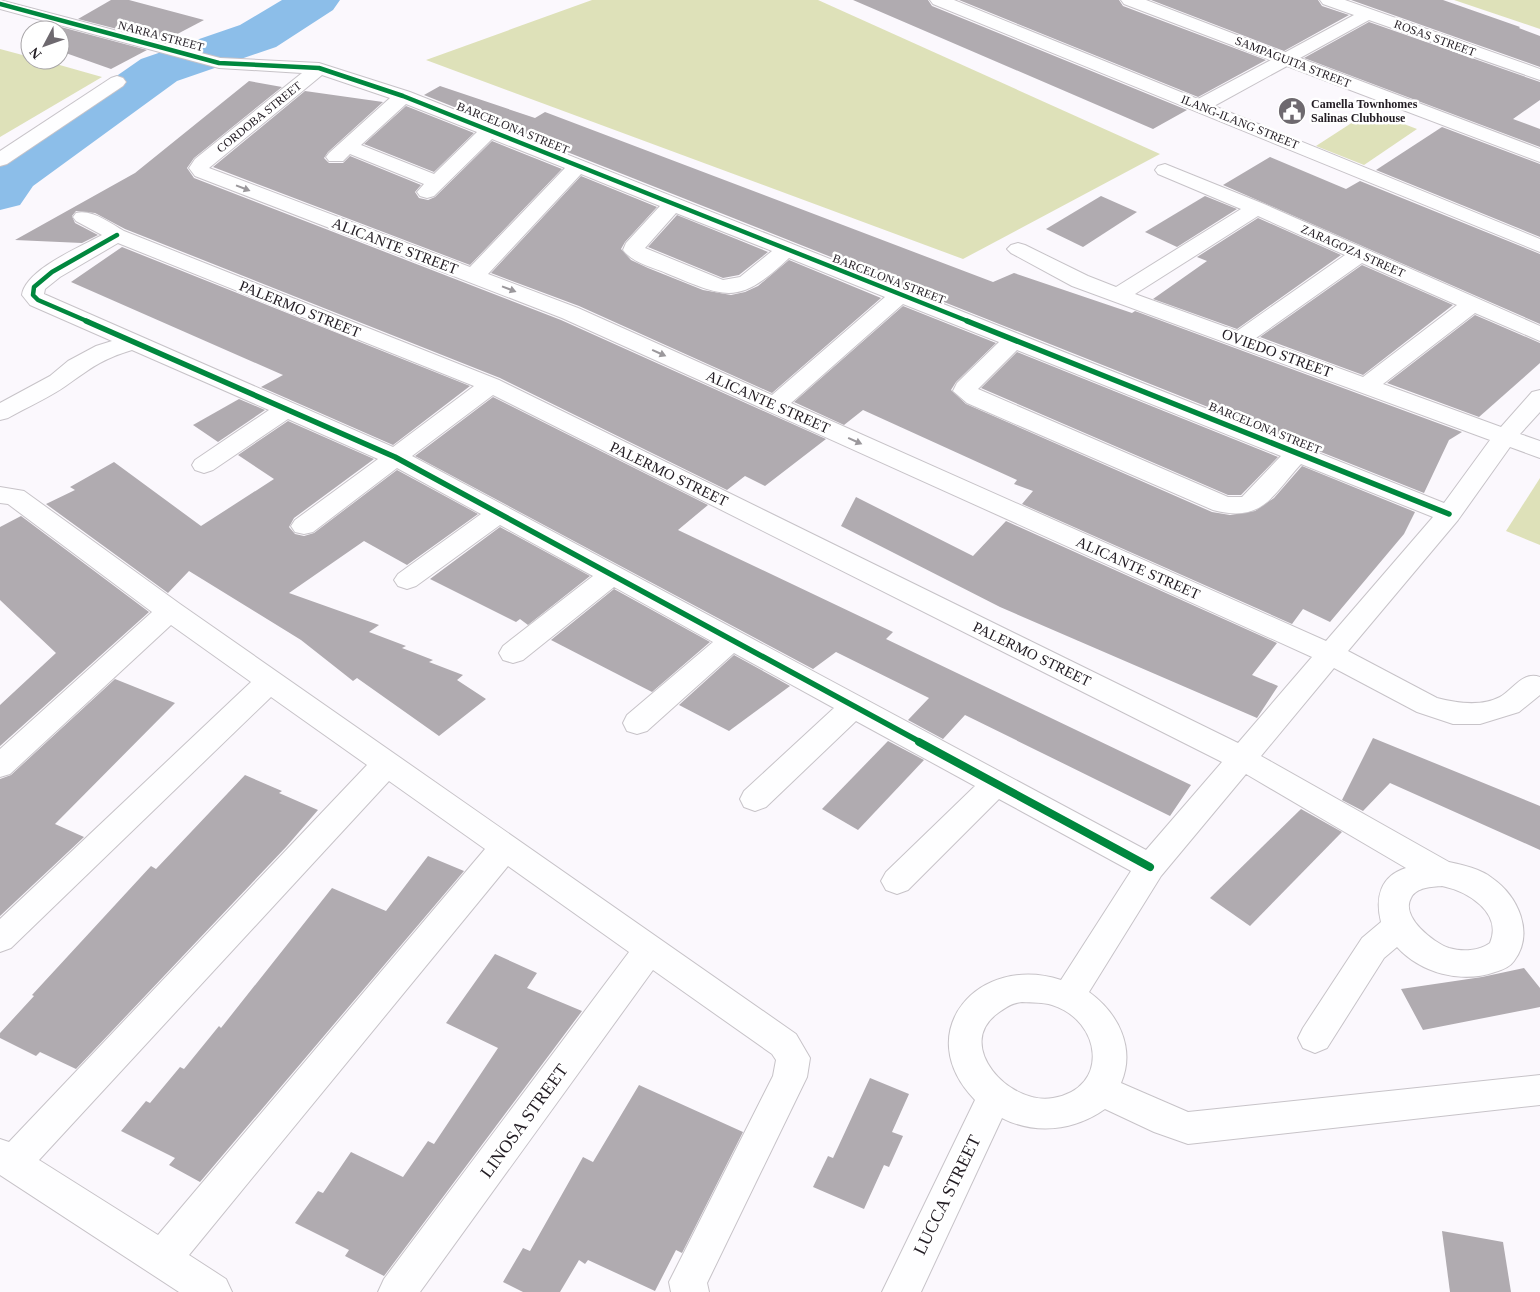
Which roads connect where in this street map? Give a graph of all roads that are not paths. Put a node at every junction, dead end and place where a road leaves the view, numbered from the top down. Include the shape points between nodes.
1 (939, 0) edge
2 (1130, 0) edge
3 (1329, 0) edge
4 (53, 3) dead end
5 (0, 4) edge
6 (32, 12) junction
7 (1368, 14) junction
8 (1286, 60) junction
9 (319, 68) junction
10 (1540, 75) edge
11 (117, 82) dead end
12 (403, 96) junction
13 (1200, 106) junction
14 (489, 131) junction
15 (1540, 156) edge
16 (0, 160) edge
17 (578, 166) junction
18 (199, 168) joint
19 (1165, 170) dead end
20 (673, 204) junction
21 (1257, 208) junction
22 (83, 218) dead end
23 (117, 235) junction
24 (1540, 246) edge
25 (1018, 249) dead end
26 (785, 250) junction
27 (1361, 254) junction
28 (474, 276) junction
29 (900, 295) junction
30 (1118, 295) junction
31 (1473, 304) junction
32 (1540, 334) edge
33 (1240, 339) junction
34 (1014, 340) junction
35 (132, 342) junction
36 (491, 385) junction
37 (1367, 385) junction
38 (1540, 397) edge
39 (775, 404) junction
40 (285, 410) junction
41 (0, 413) edge
42 (1506, 436) junction
43 (1540, 450) edge
44 (1298, 454) junction
45 (395, 457) junction
46 (204, 465) dead end
47 (0, 494) edge
48 (498, 514) junction
49 (1449, 514) junction
50 (304, 526) dead end
51 (613, 574) junction
52 (407, 580) dead end
53 (170, 611) junction
54 (732, 640) junction
55 (513, 653) dead end
56 (1330, 654) junction
57 (270, 681) junction
58 (1534, 685) dead end
59 (854, 706) junction
60 (637, 723) dead end
61 (1243, 759) junction
62 (387, 763) junction
63 (0, 766) edge
64 (996, 783) junction
65 (755, 799) dead end
66 (505, 847) junction
67 (1150, 867) junction
68 (1442, 873) junction
69 (897, 881) dead end
70 (1398, 927) junction
71 (0, 940) edge
72 (650, 949) junction
73 (1068, 997) junction
74 (1315, 1038) dead end
75 (1101, 1090) junction
76 (1533, 1090) edge
77 (994, 1097) junction
78 (6, 1159) edge
79 (162, 1259) junction
80 (212, 1292) edge
81 (398, 1292) edge
82 (690, 1292) edge
83 (901, 1292) edge

1 - 13 street, ILANG-ILANG STREET
2 - 8 street, SAMPAGUITA STREET
3 - 7 street, ROSAS STREET
4 - 6 street
5 - 6 street, NARRA STREET
6 - 9 street, NARRA STREET via 218,63
7 - 8 street
7 - 10 street, ROSAS STREET
8 - 13 street
8 - 15 street, SAMPAGUITA STREET
9 - 12 street, BARCELONA STREET
9 - 18 street, CORDOBA STREET
11 - 16 street
12 - 14 street, BARCELONA STREET
12 - 14 street via 342,152 432,187
13 - 24 street, ILANG-ILANG STREET
14 - 17 street, BARCELONA STREET
17 - 20 street, BARCELONA STREET
17 - 28 street
18 -> 28 street, ALICANTE STREET via 202,172
19 - 21 street, ZARAGOZA STREET
20 - 26 street, BARCELONA STREET
20 - 26 street via 636,243 634,250 642,256 720,287 733,288 745,285
21 - 27 street, ZARAGOZA STREET
21 - 30 street
22 - 23 street, PALERMO STREET
23 - 35 street via 47,276 34,286 33,295
23 - 36 street, PALERMO STREET
25 - 30 street, OVIEDO STREET
26 - 29 street, BARCELONA STREET
27 - 31 street, ZARAGOZA STREET
27 - 33 street
28 -> 39 street, ALICANTE STREET via 570,313
29 - 34 street, BARCELONA STREET
29 - 39 street
30 - 33 street, OVIEDO STREET
31 - 32 street, ZARAGOZA STREET
31 - 37 street
33 - 37 street, OVIEDO STREET
34 - 44 street, BARCELONA STREET
34 - 44 street via 969,383 965,391 1222,504 1238,507 1251,503
35 - 40 street
35 - 41 street via 104,351 76,366 58,381
36 - 45 street
36 - 61 street, PALERMO STREET
37 - 42 street, OVIEDO STREET
38 - 42 street
39 -> 56 street, ALICANTE STREET
40 - 45 street
40 - 46 street
42 - 43 street, OVIEDO STREET
42 - 49 street
44 - 49 street, BARCELONA STREET
45 - 48 street
45 - 50 street
47 - 53 street via 15,498
48 - 51 street
48 - 52 street
49 - 56 street
51 - 54 street
51 - 55 street
53 - 57 street
53 - 63 street
54 - 59 street
54 - 60 street
56 - 58 street, ALICANTE STREET via 1427,705 1453,713 1480,713 1509,705
56 - 61 street
57 - 62 street
57 - 71 street
59 - 64 street
59 - 65 street
61 - 67 street
61 - 68 street, PALERMO STREET
62 - 66 street
62 - 78 street
64 - 67 street
64 - 69 street
66 - 72 street
66 - 79 street
67 - 73 street
68 - 70 street via 1421,873 1404,881 1394,893 1392,910
68 - 70 street via 1480,886 1495,899 1506,914 1510,929 1508,944 1498,956 1484,963 1467,965 1428,955 1412,944
70 - 74 street via 1373,948
72 - 81 street, LINOSA STREET
72 - 82 street via 784,1044 793,1058 790,1077 688,1282
73 - 75 street via 1088,1011 1103,1028 1110,1049 1109,1070
73 - 77 street via 1046,990 1022,988 1000,993 982,1004 976,1012 965,1040 967,1060 976,1080
75 - 76 street via 1188,1128
75 - 77 street via 1085,1104 1064,1113 1040,1115 1015,1109
77 - 83 street, LUCCA STREET
78 - 79 street
79 - 80 street

